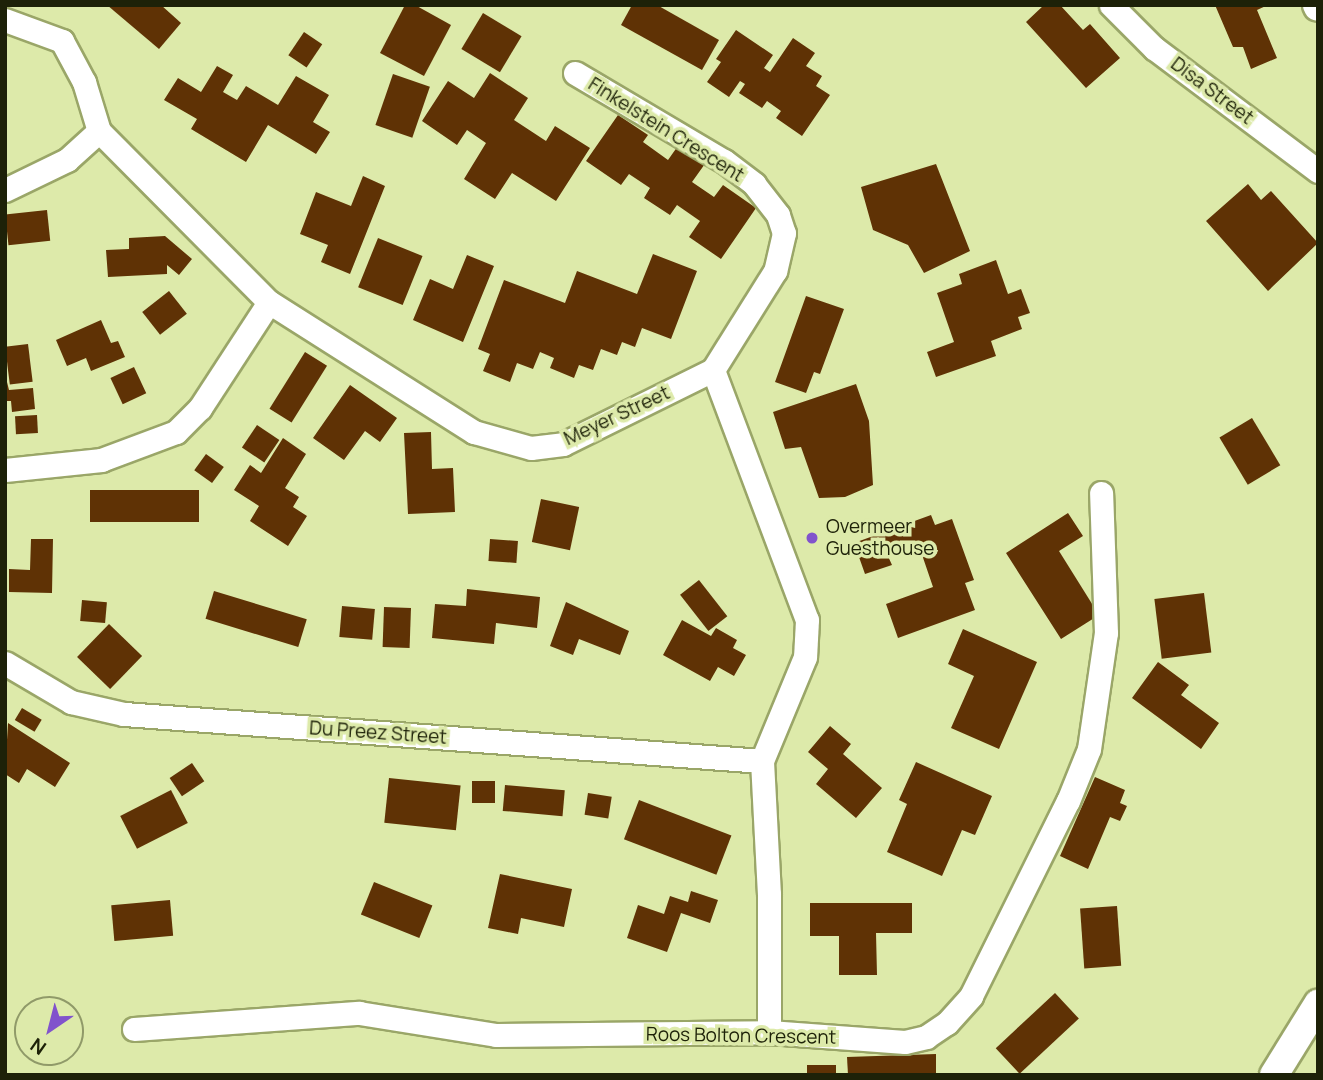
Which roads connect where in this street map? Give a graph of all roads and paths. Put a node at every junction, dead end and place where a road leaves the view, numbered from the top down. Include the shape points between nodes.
1 (1111, 5) edge
2 (5, 20) edge
3 (575, 73) dead end
4 (99, 131) junction
5 (1318, 171) edge
6 (5, 190) edge
7 (269, 302) junction
8 (713, 370) junction
9 (5, 470) edge
10 (1101, 493) dead end
11 (5, 663) edge
12 (762, 761) junction
13 (1318, 1004) edge
14 (134, 1029) dead end
15 (769, 1032) junction
16 (1275, 1075) edge

1 - 5 street, Disa Street via 1154,48
2 - 4 street, Meyer Street via 62,41 84,82
3 - 8 street, Finkelstein Crescent via 724,161 754,184 778,215 784,233 775,271
4 - 6 street via 67,160
4 - 7 street, Meyer Street
7 - 8 street, Meyer Street via 474,432 508,445 562,444
7 - 9 street via 200,408 176,432 101,460
8 - 12 street via 807,620 805,657
10 - 15 street, Roos Bolton Crescent via 1104,660 1088,749 1068,802 971,996 947,1023 905,1042
11 - 12 street, Du Preez Street via 71,702 124,714
12 - 15 street via 769,894
13 - 16 street
14 - 15 street, Roos Bolton Crescent via 359,1013 496,1035

